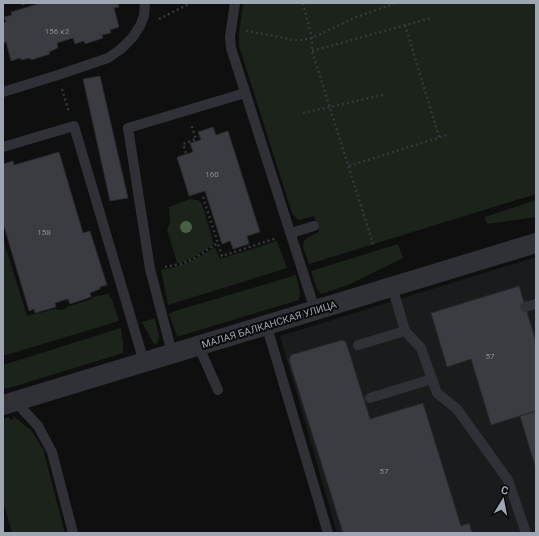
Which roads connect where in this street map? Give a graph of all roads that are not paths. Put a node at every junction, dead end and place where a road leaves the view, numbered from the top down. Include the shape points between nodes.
1 (145, 3) edge
2 (235, 3) edge
3 (3, 92) edge
4 (245, 93) junction
5 (3, 147) edge
6 (314, 226) dead end
7 (291, 233) junction
8 (536, 243) edge
9 (392, 286) junction
10 (536, 304) edge
11 (525, 307) dead end
12 (315, 310) junction
13 (266, 324) junction
14 (405, 331) junction
15 (198, 345) junction
16 (358, 345) dead end
17 (172, 353) junction
18 (144, 362) junction
19 (432, 379) junction
20 (218, 390) dead end
21 (370, 398) dead end
22 (9, 403) edge
23 (73, 533) edge
24 (328, 533) edge
25 (526, 533) edge

1 - 3 lane via 144,16 132,38 108,58
2 - 4 lane via 231,48
4 - 7 lane
4 - 17 lane via 128,128 150,269
5 - 18 lane via 74,126
6 - 7 lane
7 - 12 lane
8 - 9 street, МАЛАЯ БАЛКАНСКАЯ УЛИЦА
9 - 12 street, МАЛАЯ БАЛКАНСКАЯ УЛИЦА
9 - 14 lane
10 - 11 lane
12 - 13 street, МАЛАЯ БАЛКАНСКАЯ УЛИЦА
13 - 15 street, МАЛАЯ БАЛКАНСКАЯ УЛИЦА
13 - 24 lane
14 - 16 lane
14 - 19 lane via 421,348
15 - 17 street, МАЛАЯ БАЛКАНСКАЯ УЛИЦА
15 - 20 lane
17 - 18 street, МАЛАЯ БАЛКАНСКАЯ УЛИЦА
18 - 22 street, МАЛАЯ БАЛКАНСКАЯ УЛИЦА
19 - 21 lane
19 - 25 lane via 437,393 457,409 508,480
22 - 23 lane via 38,426 52,452

